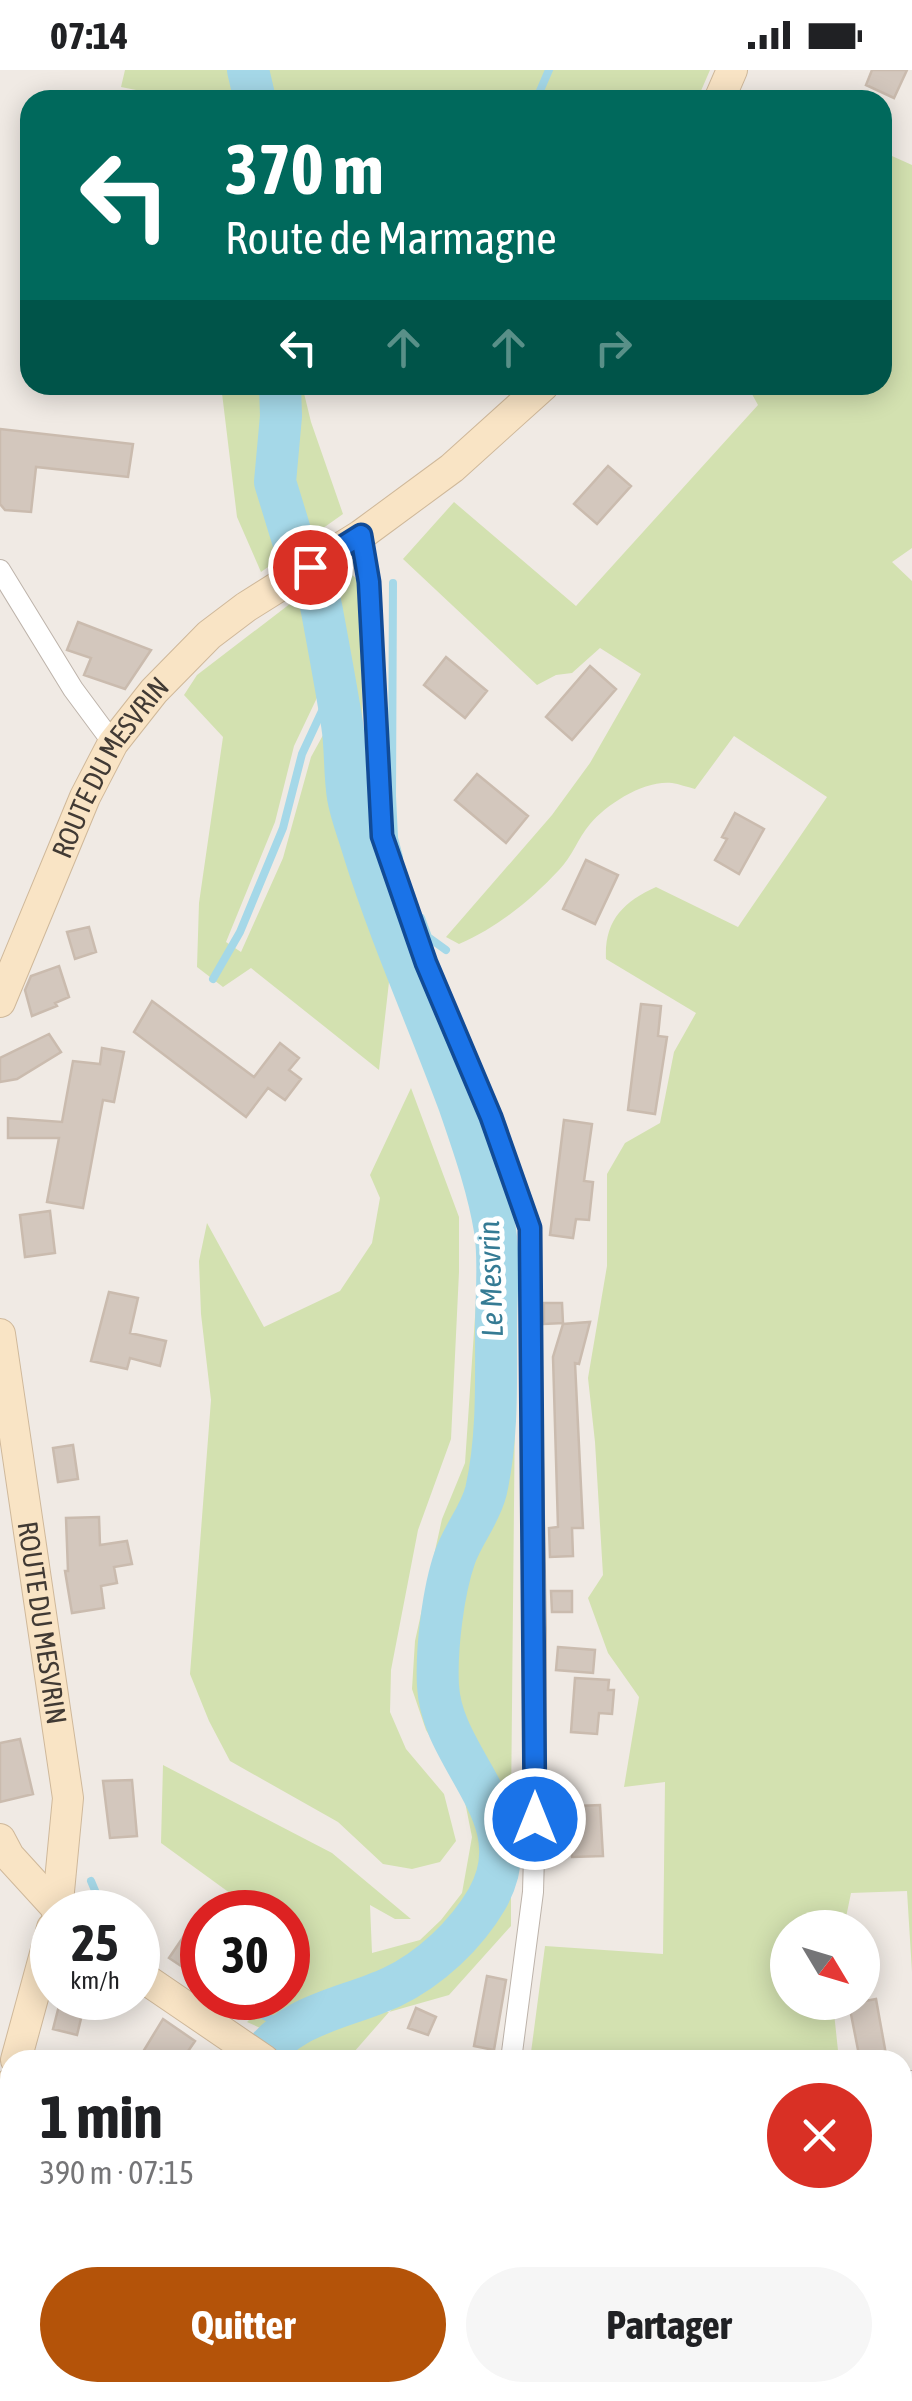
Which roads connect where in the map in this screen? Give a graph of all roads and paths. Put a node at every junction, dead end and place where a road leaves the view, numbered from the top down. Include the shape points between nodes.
1 (533, 395) edge
2 (361, 535) junction
3 (0, 570) edge
4 (113, 744) junction
5 (0, 1002) edge
6 (0, 1334) edge
7 (0, 1839) edge
8 (36, 1890) edge
9 (59, 1890) edge
10 (160, 1989) edge
11 (30, 2011) edge
12 (19, 2050) edge
13 (249, 2050) edge
14 (511, 2050) edge

1 - 2 main road, ROUTE DU MESVRIN via 452,468
2 - 4 main road, ROUTE DU MESVRIN via 210,635
2 - 14 street via 382,836 530,1228 534,1874
3 - 4 street
4 - 5 main road, ROUTE DU MESVRIN via 54,866
6 - 9 main road, ROUTE DU MESVRIN via 68,1798
7 - 8 main road
10 - 13 main road
11 - 12 main road, ROUTE DU MESVRIN

